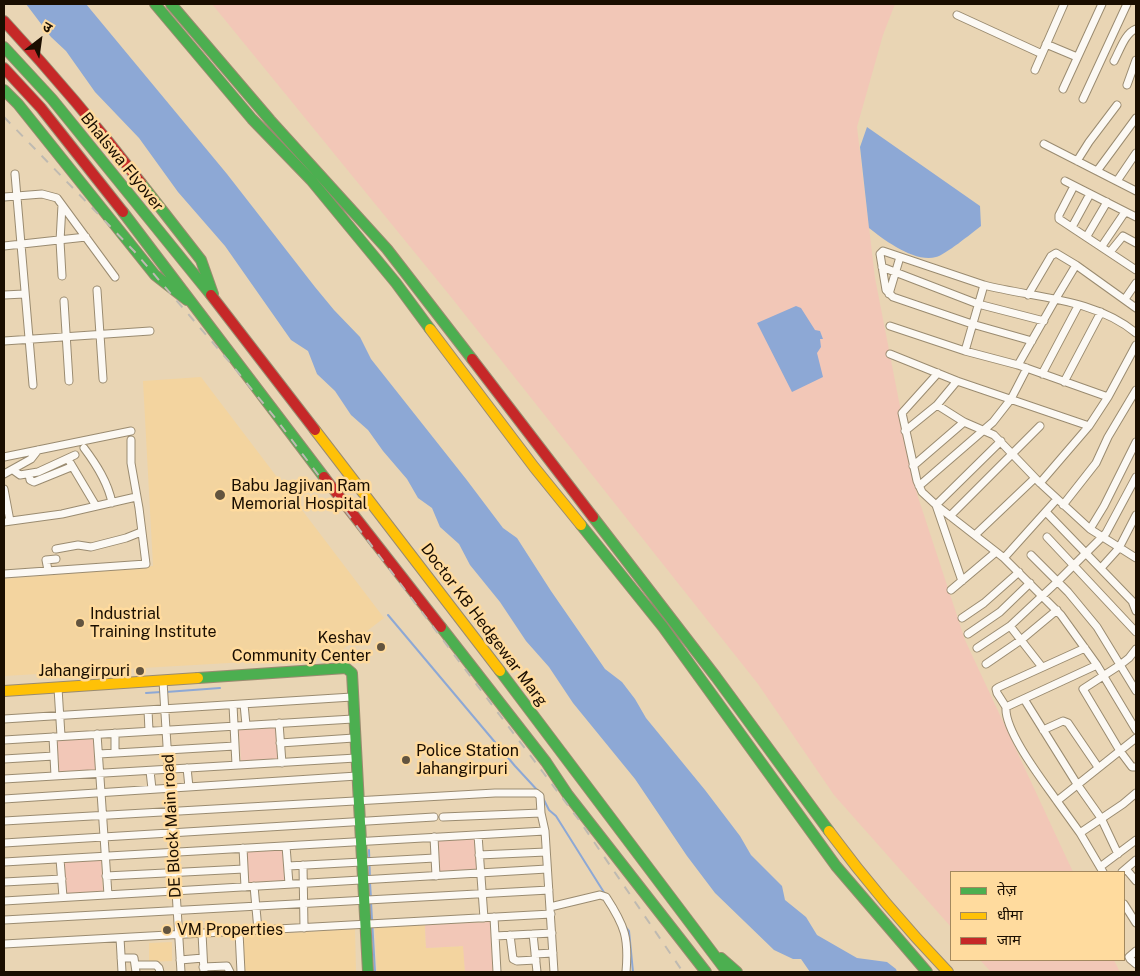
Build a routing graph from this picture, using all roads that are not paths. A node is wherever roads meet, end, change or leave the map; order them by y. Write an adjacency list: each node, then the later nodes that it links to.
1 (155, 4): 23 (main road)
2 (171, 4): 21 (main road)
3 (1064, 4): 9 (street)
4 (1102, 4): 12 (street)
5 (1127, 4): 20 (street)
6 (957, 16): 11 (street)
7 (4, 21): 64 (main road)
8 (1136, 29): 14 (street)
9 (1046, 44): 11 (street); 12 (street)
10 (4, 47): 64 (main road, Bhalswa Flyover)
11 (1042, 54): 16 (street)
12 (1077, 57): 18 (street)
13 (1136, 60): 17 (street)
14 (1114, 61)
15 (4, 68): 71 (main road, Bhalswa Flyover)
16 (1035, 70)
17 (1127, 85)
18 (1063, 89)
19 (4, 90): 71 (main road)
20 (1083, 99)
21 (252, 100): 23 (main road); 328 (main road)
22 (1117, 105): 27 (street)
23 (243, 109): 327 (main road)
24 (1136, 118): 28 (street)
25 (1044, 144): 27 (street)
26 (1136, 153): 31 (street)
27 (1077, 161): 28 (street)
28 (1097, 171): 31 (street)
29 (15, 174): 36 (street)
30 (1065, 181): 32 (street)
31 (1116, 181): 33 (street)
32 (1074, 186): 34 (street); 41 (street)
33 (1136, 190)
34 (1090, 194): 37 (street); 41 (street)
35 (4, 197): 36 (street)
36 (16, 197): 38 (street); 46 (street)
37 (1107, 202): 39 (street); 42 (street)
38 (62, 205): 43 (street); 44 (street)
39 (1125, 212): 40 (street); 48 (street)
40 (1136, 217)
41 (1072, 227): 42 (street)
42 (1087, 236): 48 (street)
43 (86, 237): 44 (street); 56 (street)
44 (60, 241): 46 (street); 55 (street)
45 (1136, 243): 49 (street)
46 (20, 245): 47 (street); 60 (street)
47 (4, 246)
48 (1102, 246): 49 (street)
49 (1110, 252): 53 (street)
50 (900, 257): 52 (street); 54 (street); 58 (street)
51 (1076, 265): 63 (street); 65 (street); 66 (street)
52 (882, 267): 54 (street); 61 (street)
53 (1136, 270)
54 (895, 272): 61 (street); 68 (street)
55 (62, 276)
56 (115, 277)
57 (1136, 284): 65 (street)
58 (984, 285): 63 (street); 68 (street)
59 (97, 290): 78 (street)
60 (24, 294): 62 (street); 80 (street)
61 (889, 294): 74 (street)
62 (4, 295)
63 (1028, 295): 66 (street)
64 (214, 298): 301 (main road, Doctor KB Hedgewar Marg)
65 (1125, 299): 70 (street)
66 (1054, 300): 69 (street); 73 (street)
67 (64, 301): 79 (street)
68 (978, 304): 73 (street); 74 (street)
69 (1078, 306): 72 (street); 89 (street)
70 (1136, 308)
71 (199, 310): 305 (main road)
72 (1101, 312): 77 (street); 93 (street)
73 (1044, 321): 82 (street)
74 (972, 324): 82 (street); 84 (street)
75 (890, 326): 84 (street)
76 (150, 331): 78 (street)
77 (1136, 332)
78 (100, 335): 79 (street); 90 (street)
79 (66, 337): 80 (street); 92 (street)
80 (29, 339): 81 (street); 94 (street)
81 (4, 341)
82 (1032, 341): 86 (street)
83 (1136, 345): 96 (street)
84 (965, 350): 86 (street)
85 (890, 354): 88 (street)
86 (1018, 365): 87 (street)
87 (1027, 368): 89 (street); 97 (street)
88 (938, 373): 91 (street); 104 (street)
89 (1042, 374): 93 (street)
90 (103, 379)
91 (957, 380): 97 (street); 98 (street)
92 (69, 381)
93 (1064, 382): 96 (street)
94 (33, 385)
95 (1136, 390): 126 (street)
96 (1108, 397): 101 (street)
97 (1011, 399): 101 (street); 102 (street)
98 (937, 405): 99 (street); 104 (street)
99 (964, 422): 102 (street); 114 (street)
100 (1040, 426): 110 (street)
101 (1089, 426): 120 (street)
102 (985, 430): 106 (street); 121 (street)
103 (132, 431): 109 (street)
104 (906, 431): 114 (street)
105 (131, 440): 123 (street)
106 (1001, 441): 110 (street); 128 (street)
107 (1136, 442): 133 (street)
108 (84, 448): 125 (street)
109 (38, 450): 112 (street); 116 (street)
110 (1013, 454): 120 (street); 131 (street)
111 (75, 455): 113 (street)
112 (4, 457)
113 (68, 459): 115 (street); 118 (street)
114 (913, 466): 121 (street)
115 (72, 467): 118 (street); 127 (street)
116 (13, 470): 117 (street); 118 (street)
117 (4, 474)
118 (29, 474)
119 (1136, 477): 136 (street)
120 (1038, 480): 124 (street); 135 (street)
121 (919, 486): 128 (street)
122 (4, 489): 132 (street)
123 (136, 498): 125 (street); 134 (street)
124 (1057, 499): 126 (street); 129 (street)
125 (112, 503): 127 (street)
126 (1063, 505): 133 (street)
127 (96, 506): 132 (street)
128 (936, 506): 131 (street); 151 (street)
129 (1046, 512): 141 (street); 144 (street)
130 (1136, 515): 138 (street)
131 (950, 516): 135 (street)
132 (7, 522)
133 (1090, 529): 136 (street)
134 (141, 532): 139 (street); 148 (street)
135 (975, 535): 140 (street)
136 (1102, 536): 138 (street); 141 (street)
137 (1047, 538): 146 (street)
138 (1119, 548): 143 (street); 147 (street)
139 (56, 549)
140 (996, 552): 144 (street); 151 (street)
141 (1086, 553): 146 (street); 147 (street)
142 (1031, 555): 152 (street)
143 (1135, 556)
144 (1004, 558): 149 (street)
145 (56, 559): 148 (street)
146 (1073, 566): 152 (street); 160 (street)
147 (1101, 568): 157 (street)
148 (48, 570): 150 (street)
149 (1019, 572): 153 (street); 158 (street)
150 (4, 574)
151 (962, 581): 154 (street)
152 (1057, 582): 155 (street); 168 (street)
153 (1030, 583): 155 (street); 161 (street)
154 (950, 590)
155 (1042, 595): 156 (street); 159 (street)
156 (1057, 610): 162 (street); 164 (street)
157 (1136, 611)
158 (962, 618)
159 (1010, 626): 162 (street); 163 (street)
160 (1135, 627)
161 (968, 634)
162 (1021, 640): 166 (street); 169 (street)
163 (977, 648)
164 (1085, 648): 167 (street); 169 (street)
165 (1136, 648): 168 (street)
166 (986, 664)
167 (1097, 665): 170 (street); 176 (street)
168 (1120, 665): 170 (street); 174 (street)
169 (1042, 667): 179 (street)
170 (1104, 676): 190 (street); 201 (street)
171 (163, 681): 172 (main road); 175 (main road); 180 (street, DE Block Main road)
172 (58, 688): 173 (main road); 182 (street)
173 (4, 691)
174 (1136, 691)
175 (352, 697): 177 (street); 183 (main road)
176 (1024, 699): 179 (street); 189 (street)
177 (244, 704): 178 (street); 186 (street)
178 (234, 705): 180 (street); 187 (street)
179 (1006, 707): 226 (street)
180 (165, 709): 181 (street); 188 (street, DE Block Main road)
181 (148, 710): 182 (street); 191 (street)
182 (60, 717): 184 (street); 194 (street)
183 (353, 719): 185 (street); 195 (main road)
184 (4, 720)
185 (279, 723): 186 (street); 198 (street)
186 (246, 725): 187 (street)
187 (234, 726): 188 (street); 199 (street)
188 (166, 730): 191 (street); 200 (street, DE Block Main road)
189 (1043, 730): 209 (street); 218 (street)
190 (1136, 730)
191 (148, 731): 192 (street)
192 (115, 733): 193 (street); 202 (street)
193 (97, 734): 194 (street); 203 (street)
194 (57, 737): 197 (street); 204 (street)
195 (354, 738): 198 (street); 205 (main road)
196 (1136, 738): 201 (street)
197 (4, 740)
198 (280, 743): 207 (street)
199 (235, 746): 200 (street); 208 (street)
200 (167, 750): 202 (street); 212 (street, DE Block Main road)
201 (1120, 751): 209 (street); 210 (street)
202 (115, 753): 203 (street)
203 (99, 754): 214 (street)
204 (54, 756): 206 (street); 215 (street)
205 (356, 758): 207 (street); 216 (main road)
206 (4, 759)
207 (282, 762): 208 (street)
208 (236, 765): 211 (street)
209 (1098, 767): 218 (street)
210 (1136, 767)
211 (187, 768): 212 (street); 219 (street)
212 (168, 769): 213 (street); 220 (street, DE Block Main road)
213 (150, 770): 214 (street); 221 (street)
214 (100, 774): 215 (street); 222 (street)
215 (55, 776): 217 (street)
216 (357, 776): 219 (street); 225 (main road)
217 (4, 779)
218 (1077, 784): 226 (street); 232 (street)
219 (189, 787): 220 (street)
220 (170, 788): 221 (street); 227 (street, DE Block Main road)
221 (152, 789): 222 (street)
222 (101, 793): 224 (street); 229 (street)
223 (1136, 793): 232 (street)
224 (4, 799)
225 (358, 801): 227 (street); 228 (street); 234 (main road)
226 (1057, 801): 237 (street)
227 (171, 811): 229 (street); 236 (street, DE Block Main road)
228 (541, 813): 231 (street); 235 (street)
229 (103, 815): 233 (street); 239 (street)
230 (434, 817): 234 (street)
231 (443, 817)
232 (1101, 818): 237 (street); 248 (street)
233 (4, 821)
234 (359, 822): 236 (street); 242 (main road)
235 (545, 831): 238 (street); 247 (street)
236 (172, 833): 239 (street); 246 (street, DE Block Main road)
237 (1080, 833): 260 (street)
238 (478, 835): 240 (street); 250 (street)
239 (104, 837): 243 (street); 249 (street)
240 (434, 838): 242 (street); 252 (street)
241 (1136, 840): 248 (street)
242 (360, 842): 244 (street); 255 (main road)
243 (4, 843)
244 (286, 846): 245 (street); 257 (street)
245 (242, 848): 246 (street); 258 (street)
246 (174, 852): 249 (street); 262 (street, DE Block Main road)
247 (546, 852): 250 (street); 259 (street)
248 (1118, 854): 260 (street)
249 (105, 856): 251 (street); 264 (street)
250 (479, 856): 263 (street)
251 (60, 858): 254 (street); 266 (street)
252 (435, 858): 255 (street); 265 (street)
253 (1136, 860): 261 (street)
254 (4, 862)
255 (361, 862): 256 (street); 267 (main road)
256 (303, 865): 257 (street); 270 (street)
257 (288, 866): 271 (street)
258 (244, 868): 262 (street); 273 (street)
259 (548, 869): 263 (street); 274 (street)
260 (1101, 870)
261 (1124, 870): 268 (street)
262 (175, 872): 264 (street); 275 (street, DE Block Main road)
263 (480, 873): 265 (street); 276 (street)
264 (106, 876): 277 (street)
265 (436, 876): 267 (street)
266 (62, 879): 269 (street); 278 (street)
267 (362, 880): 270 (street); 280 (main road)
268 (1136, 880)
269 (4, 882)
270 (304, 883): 271 (street); 281 (street)
271 (289, 884): 272 (street)
272 (254, 886): 273 (street); 283 (street)
273 (245, 887): 275 (street)
274 (549, 890): 276 (street); 285 (street)
275 (176, 891): 277 (street); 284 (street, DE Block Main road)
276 (482, 894): 280 (street); 287 (street)
277 (108, 895): 278 (street)
278 (63, 897): 279 (street)
279 (4, 901)
280 (364, 901): 281 (street); 290 (main road)
281 (304, 904): 283 (street); 291 (street)
282 (1125, 906): 289 (street)
283 (256, 907): 284 (street); 292 (street)
284 (177, 911): 288 (street); 297 (street, DE Block Main road)
285 (550, 911): 286 (street); 294 (street); 322 (street)
286 (494, 917): 287 (street); 299 (street)
287 (484, 918): 290 (street)
288 (4, 920)
289 (1136, 923)
290 (365, 925): 291 (street); 318 (main road)
291 (304, 928): 292 (street)
292 (258, 930): 293 (street)
293 (238, 932): 295 (street); 317 (street)
294 (552, 933): 296 (street); 304 (street)
295 (202, 934): 297 (street); 308 (street)
296 (533, 934): 298 (street); 306 (street)
297 (179, 935): 300 (street); 309 (street, DE Block Main road)
298 (510, 935): 299 (street); 306 (street)
299 (495, 936): 319 (street)
300 (120, 938): 302 (street); 307 (street)
301 (704, 943): 325 (main road, Doctor KB Hedgewar Marg); 326 (main road)
302 (4, 944)
303 (1136, 951): 310 (street)
304 (553, 953): 306 (street); 321 (street)
305 (692, 956): 323 (main road); 324 (main road)
306 (535, 957): 320 (street)
307 (121, 958): 311 (street); 313 (street)
308 (203, 958): 309 (street); 312 (street)
309 (180, 960): 315 (street, DE Block Main road)
310 (1136, 964)
311 (135, 969): 314 (street)
312 (204, 970): 316 (street)
313 (122, 972)
314 (160, 972)
315 (181, 972)
316 (230, 972)
317 (241, 972)
318 (368, 972)
319 (497, 972)
320 (537, 972)
321 (554, 972)
322 (626, 972)
323 (700, 972)
324 (706, 972)
325 (726, 972)
326 (737, 972)
327 (928, 972)
328 (948, 972)

